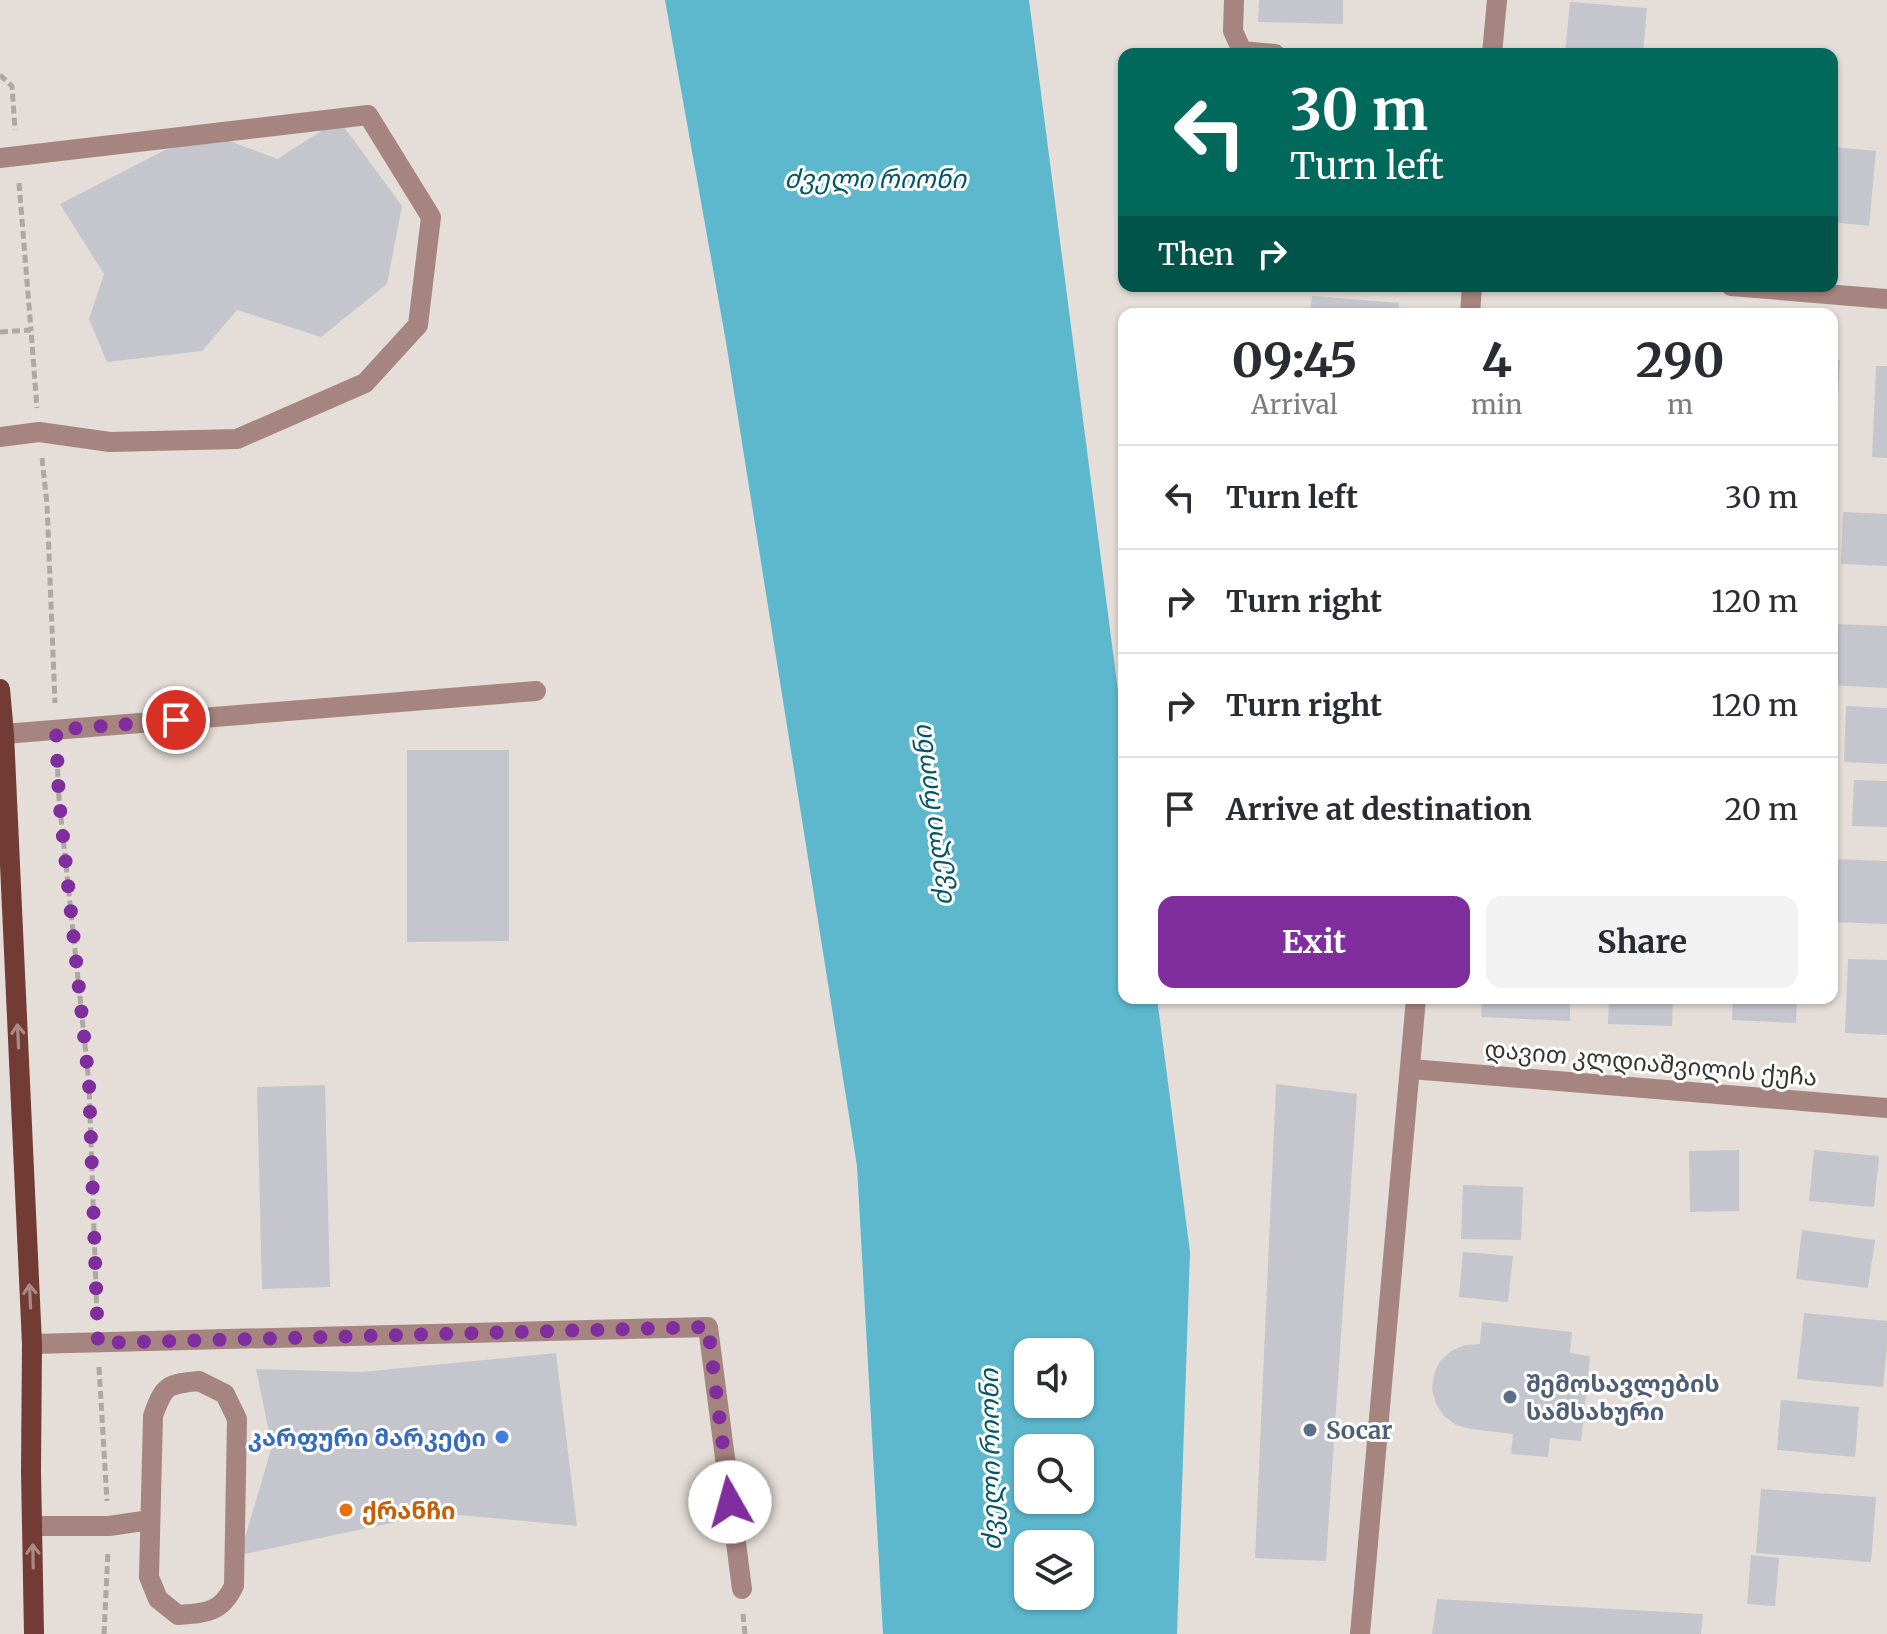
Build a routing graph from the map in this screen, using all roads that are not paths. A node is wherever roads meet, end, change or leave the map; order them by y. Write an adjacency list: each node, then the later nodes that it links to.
1 (1234, 0): 3 (street)
2 (1497, 0): 4 (street)
3 (1241, 48)
4 (1493, 48)
5 (8, 156): 8 (street)
6 (1803, 292): 7 (street)
7 (1887, 299)
8 (0, 437)
9 (0, 689): 11 (main road)
10 (536, 691): 11 (street)
11 (4, 734): 15 (main road, one-way to 11)
12 (1416, 1004): 13 (street)
13 (1411, 1069): 14 (street, დავით კლდიაშვილის ქუჩა); 20 (street)
14 (1887, 1108)
15 (32, 1344): 17 (main road); 18 (street)
16 (150, 1520): 16 (street); 17 (street)
17 (32, 1526): 19 (main road, one-way to 17)
18 (742, 1589)
19 (34, 1634)
20 (1360, 1634)

